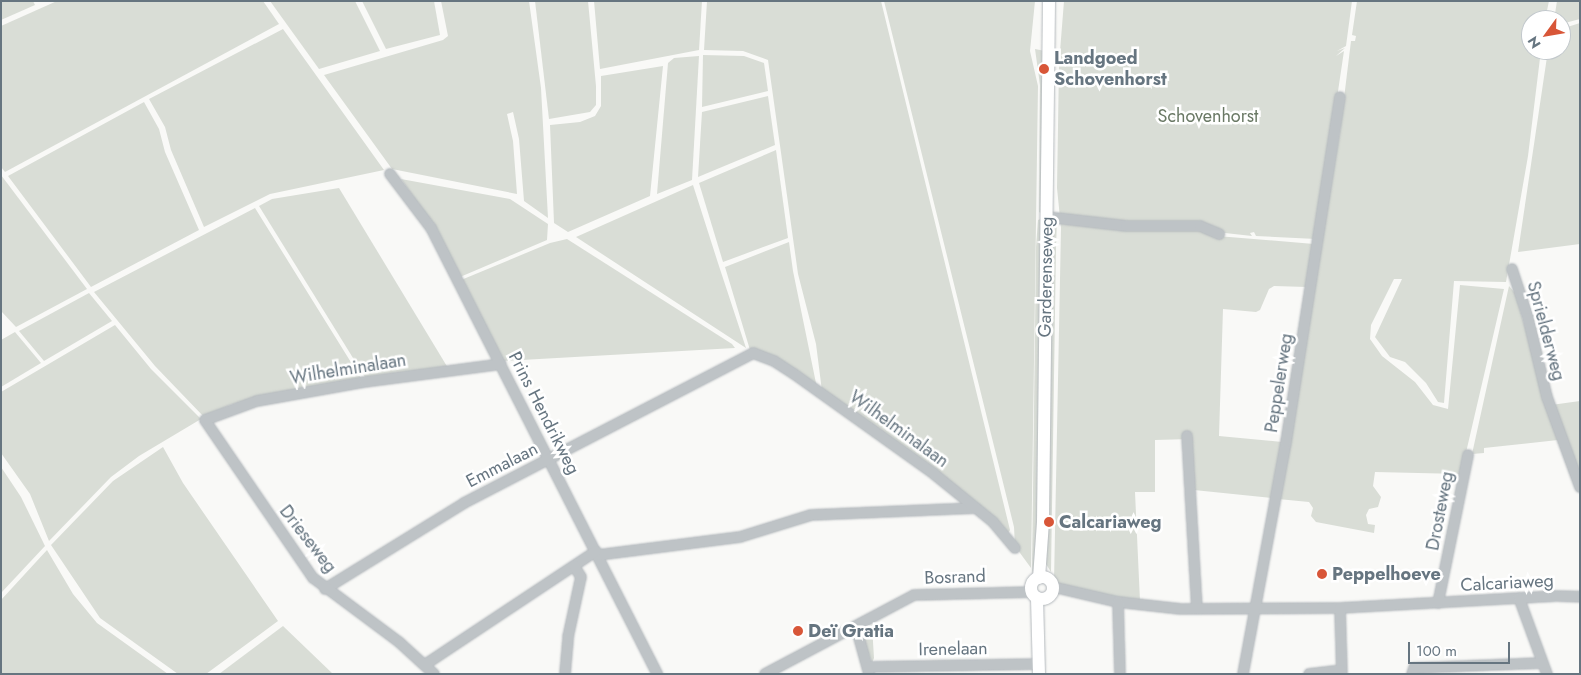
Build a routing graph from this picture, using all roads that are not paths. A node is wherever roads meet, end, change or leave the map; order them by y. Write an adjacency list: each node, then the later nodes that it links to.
1 (1049, 1): 4 (main road, Garderenseweg)
2 (1340, 98): 24 (street, Peppelerweg)
3 (390, 174): 8 (street, Prins Hendrikweg)
4 (1047, 217): 5 (street); 19 (main road, Garderenseweg)
5 (1219, 234)
6 (1512, 269): 13 (street, Sprielderweg)
7 (752, 353): 12 (street, Emmalaan); 14 (street, Wilhelminalaan)
8 (501, 364): 9 (street, Wilhelminalaan); 12 (street, Prins Hendrikweg)
9 (204, 420): 18 (street, Drieseweg)
10 (1187, 436): 26 (street)
11 (1468, 455): 23 (street, Drosteweg)
12 (550, 459): 16 (street, Prins Hendrikweg); 18 (street, Emmalaan)
13 (1580, 487)
14 (976, 508): 15 (street, Wilhelminalaan); 16 (street)
15 (1015, 548)
16 (597, 553): 17 (street); 37 (street, Prins Hendrikweg)
17 (574, 566): 29 (street); 36 (street)
18 (325, 589): 29 (street, Drieseweg)
19 (1041, 591): 22 (street, Calcariaweg); 27 (street, Bosrand); 30 (main road, Garderenseweg)
20 (1580, 597): 21 (street, Calcariaweg)
21 (1520, 598): 23 (street, Calcariaweg); 28 (street)
22 (1118, 602): 26 (street, Calcariaweg); 39 (street)
23 (1438, 603): 25 (street, Calcariaweg)
24 (1255, 608): 25 (street, Calcariaweg); 26 (street, Calcariaweg); 40 (street, Peppelerweg)
25 (1340, 608): 34 (street)
26 (1197, 609)
27 (856, 627): 32 (street, Bosrand); 33 (street)
28 (1542, 663): 31 (street); 43 (street)
29 (426, 664): 35 (street, Drieseweg)
30 (1039, 669): 33 (street, Irenelaan)
31 (1480, 670): 42 (street)
32 (777, 671): 38 (street, Bosrand)
33 (868, 671)
34 (1342, 672): 41 (street)
35 (434, 674)
36 (565, 674)
37 (657, 674)
38 (764, 674)
39 (1120, 674)
40 (1243, 674)
41 (1309, 674)
42 (1412, 674)
43 (1547, 674)

